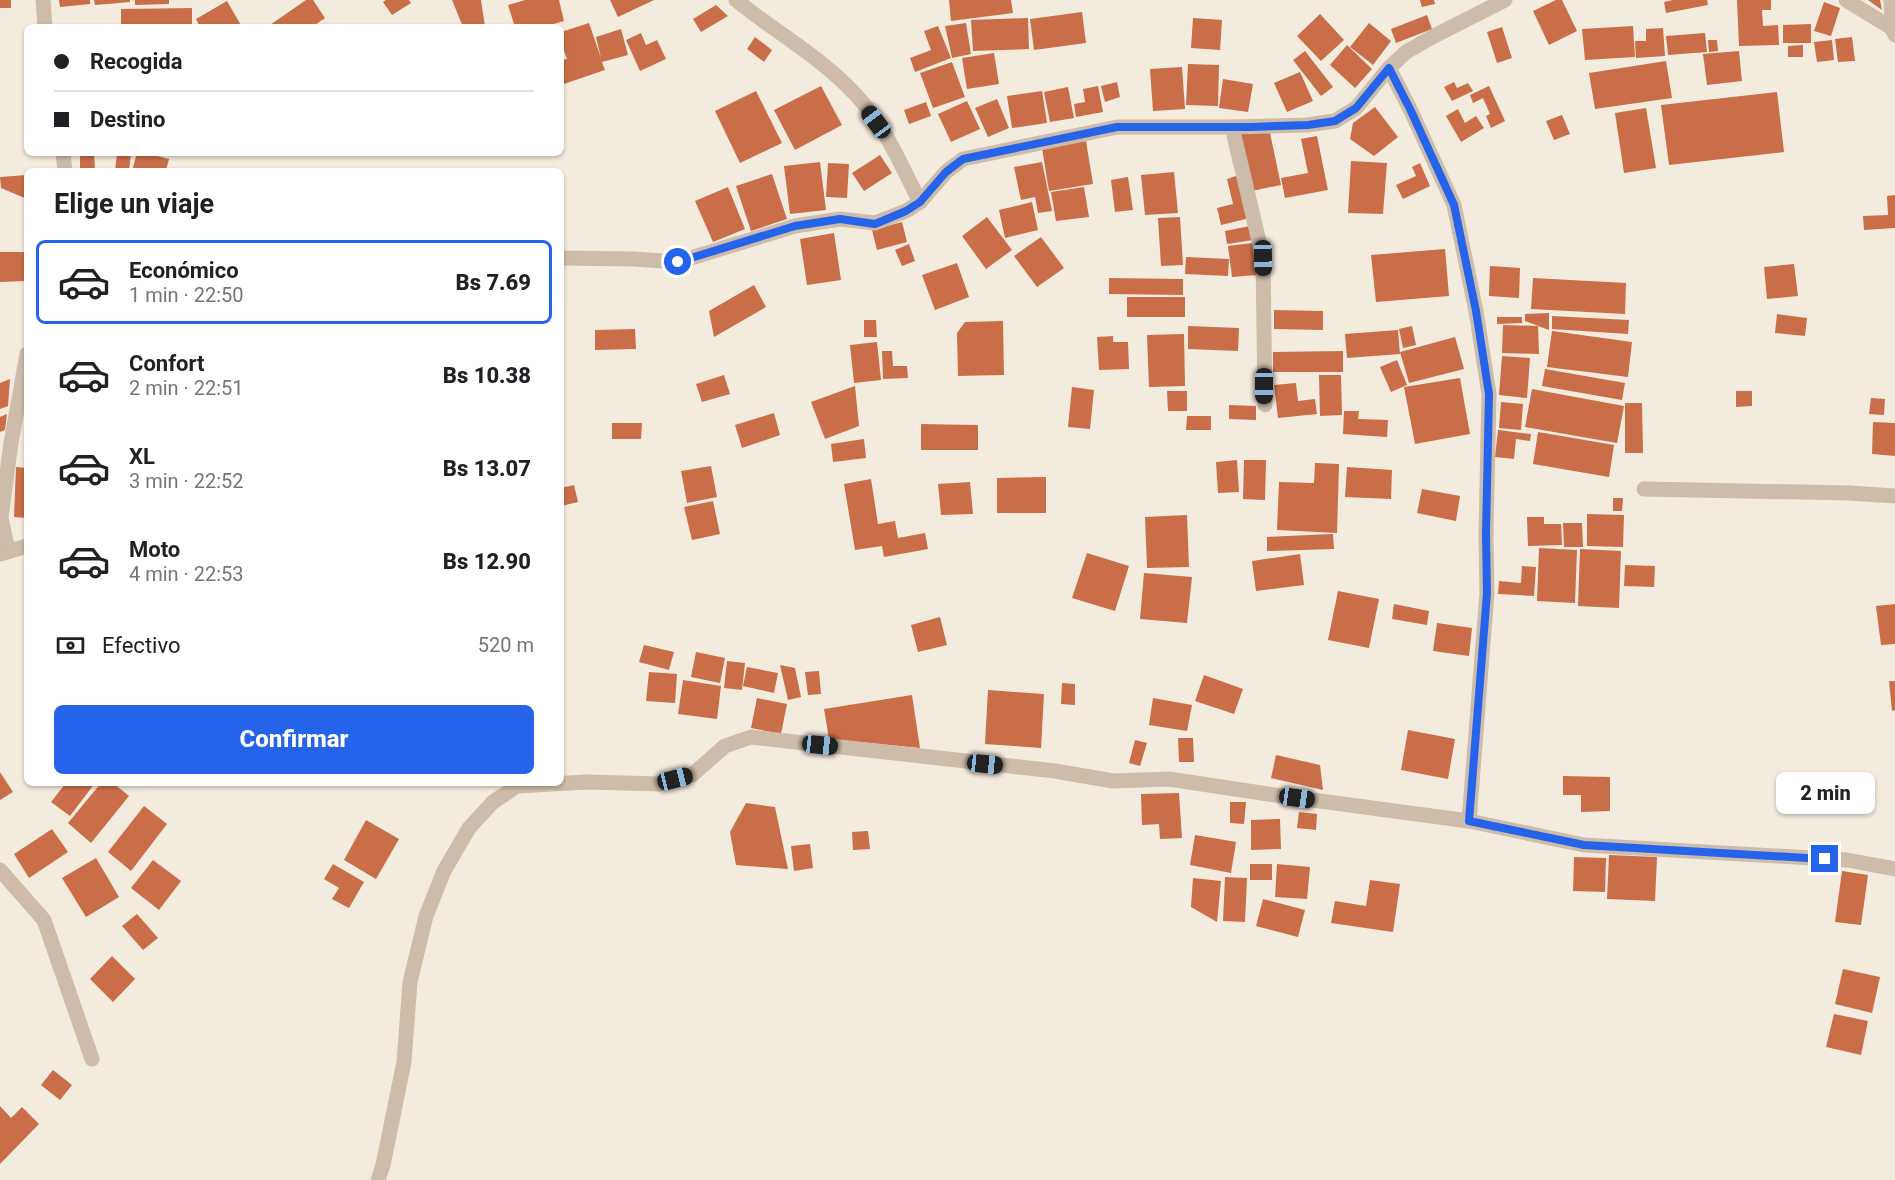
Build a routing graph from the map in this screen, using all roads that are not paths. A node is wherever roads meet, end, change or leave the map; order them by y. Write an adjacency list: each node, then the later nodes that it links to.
1 (43, 0): 6 (street)
2 (736, 0): 10 (street)
3 (1846, 0): 7 (street)
4 (1891, 0): 7 (street)
5 (1495, 2): 8 (street)
6 (45, 24)
7 (1894, 32)
8 (1389, 68): 9 (street); 20 (street)
9 (1232, 127): 10 (street); 13 (street)
10 (920, 202): 11 (street)
11 (564, 258)
12 (24, 370): 17 (street)
13 (1265, 405)
14 (1644, 489): 15 (street)
15 (1895, 496)
16 (24, 547): 17 (street)
17 (4, 552)
18 (564, 783): 20 (street)
19 (517, 786): 24 (street)
20 (1469, 821): 21 (street)
21 (1895, 869)
22 (0, 870): 23 (street)
23 (92, 1059)
24 (378, 1180)

